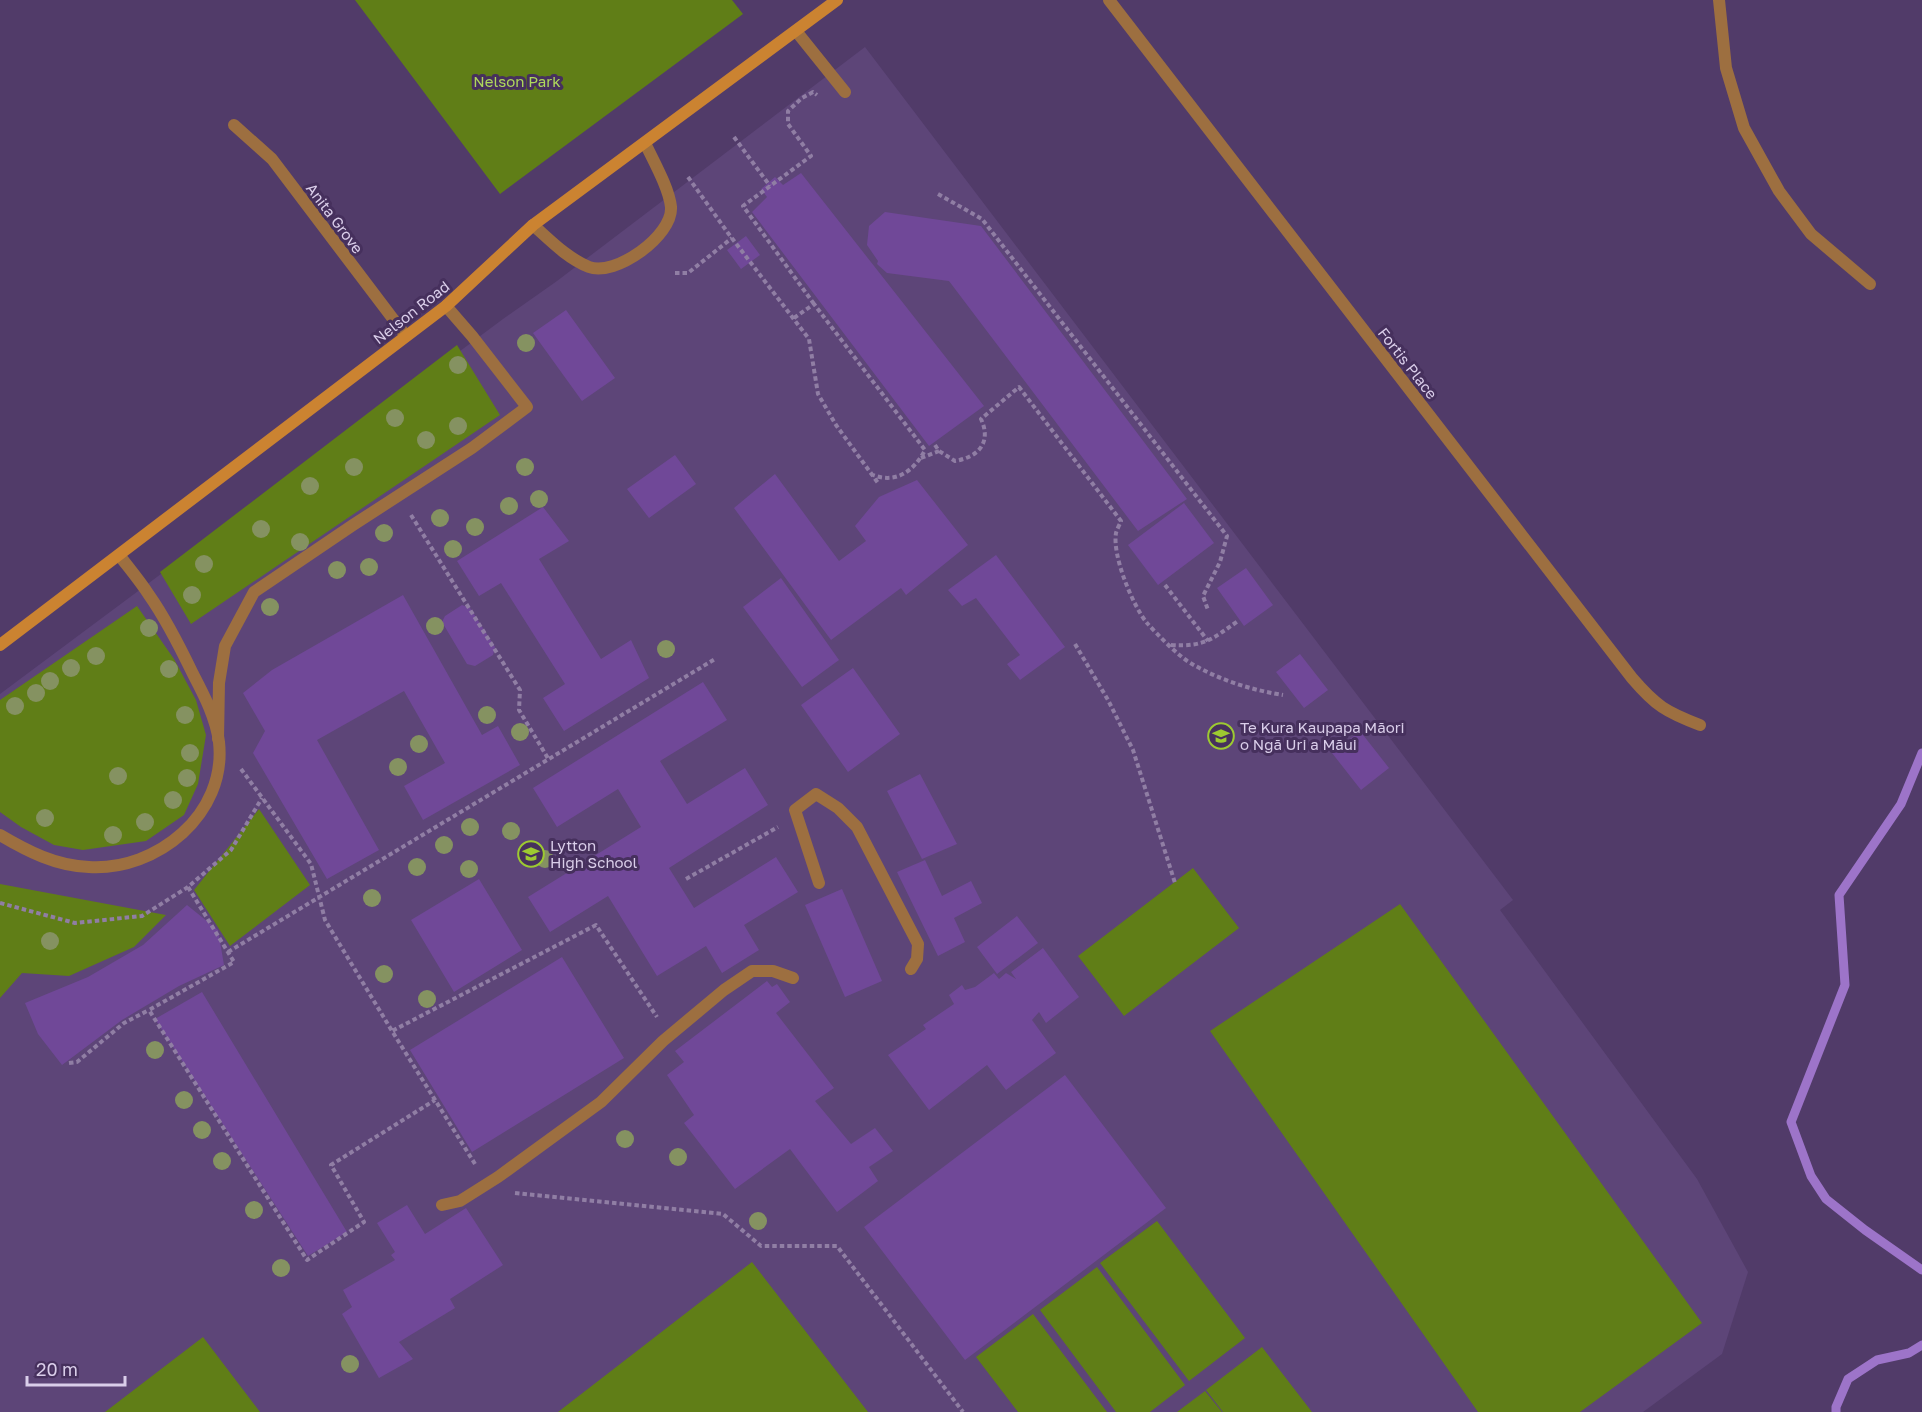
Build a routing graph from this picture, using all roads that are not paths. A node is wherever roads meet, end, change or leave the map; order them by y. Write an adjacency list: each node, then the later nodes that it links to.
1 (837, 0): 4 (street, Nelson Road)
2 (1109, 0): 14 (street, Fortis Place)
3 (1719, 0): 9 (street)
4 (796, 31): 5 (street); 7 (street, Nelson Road)
5 (845, 92)
6 (234, 125): 11 (street, Anita Grove)
7 (645, 143): 8 (street, Nelson Road); 8 (street)
8 (533, 225): 10 (street, Nelson Road)
9 (1870, 284)
10 (446, 306): 11 (street, Nelson Road); 15 (street)
11 (406, 336): 12 (street, Nelson Road)
12 (118, 555): 13 (street, Nelson Road); 15 (street)
13 (0, 645)
14 (1700, 725)
15 (218, 739): 16 (street)
16 (0, 835)
17 (819, 883): 18 (street)
18 (911, 969)
19 (793, 978): 20 (street)
20 (442, 1205)

